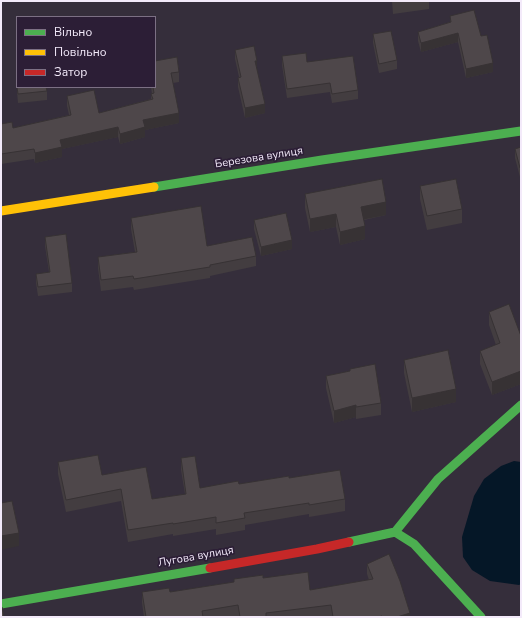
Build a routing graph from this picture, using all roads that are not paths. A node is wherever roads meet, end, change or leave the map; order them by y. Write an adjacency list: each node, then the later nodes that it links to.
1 (521, 131): 2 (street, Березова вулиця)
2 (1, 211)
3 (521, 404): 4 (street)
4 (395, 532): 5 (street, Лугова вулиця); 6 (street)
5 (1, 604)
6 (481, 617)

